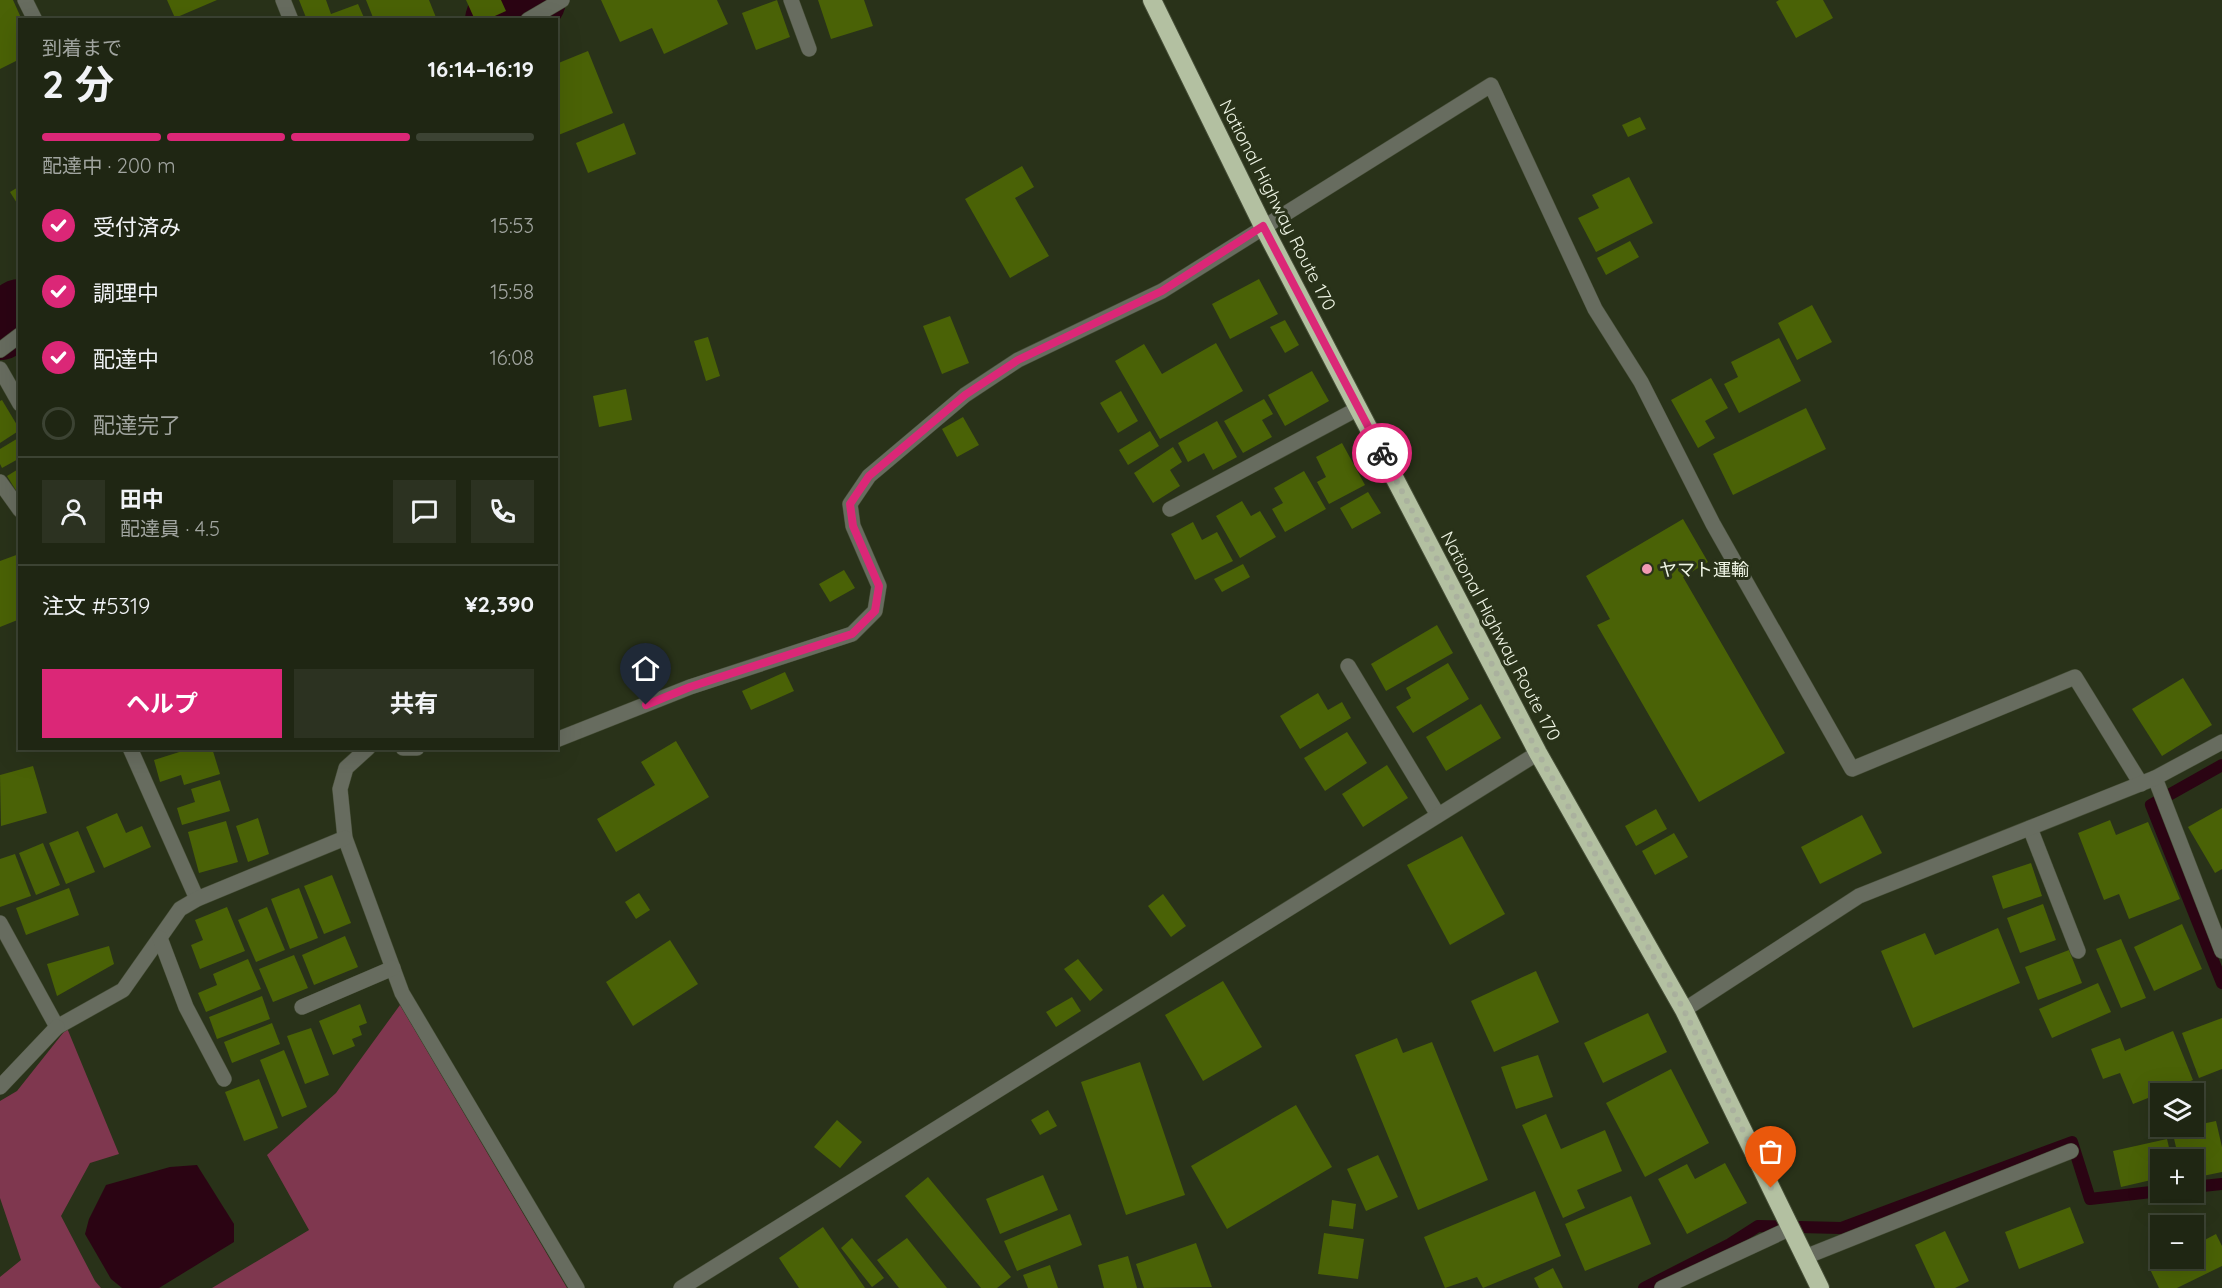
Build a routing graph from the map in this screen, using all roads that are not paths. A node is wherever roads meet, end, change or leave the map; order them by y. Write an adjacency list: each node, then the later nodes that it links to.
1 (25, 0): 6 (street)
2 (283, 0): 7 (street)
3 (562, 0): 8 (street)
4 (791, 0): 9 (street)
5 (1152, 0): 10 (highway, National Highway Route 170)
6 (34, 18)
7 (290, 18)
8 (531, 18)
9 (809, 49)
10 (1263, 226): 15 (highway, National Highway Route 170); 20 (street); 25 (street)
11 (18, 336): 12 (street)
12 (0, 350)
13 (0, 369): 14 (street)
14 (18, 400)
15 (1359, 408): 18 (street); 24 (highway, National Highway Route 170)
16 (0, 482): 17 (street)
17 (18, 507)
18 (1170, 509)
19 (1348, 666): 26 (street)
20 (558, 739)
21 (2222, 741): 25 (street)
22 (131, 750): 29 (street)
23 (366, 750): 28 (street)
24 (1538, 753): 26 (street); 36 (highway, National Highway Route 170)
25 (2148, 781): 27 (street); 33 (street)
26 (1438, 815): 44 (street)
27 (2030, 828): 32 (street); 36 (street)
28 (345, 838): 29 (street); 34 (street)
29 (197, 899): 31 (street)
30 (0, 923): 37 (street)
31 (160, 938): 37 (street); 38 (street)
32 (2078, 951)
33 (2222, 951)
34 (393, 968): 35 (street); 43 (street)
35 (302, 1007)
36 (1684, 1010): 41 (highway, National Highway Route 170)
37 (57, 1027): 39 (street)
38 (224, 1079)
39 (0, 1087)
40 (2071, 1151): 42 (street)
41 (1791, 1228): 42 (highway, National Highway Route 170); 45 (street)
42 (1805, 1257): 46 (highway, National Highway Route 170)
43 (577, 1288)
44 (681, 1288)
45 (1662, 1288)
46 (1820, 1288)

